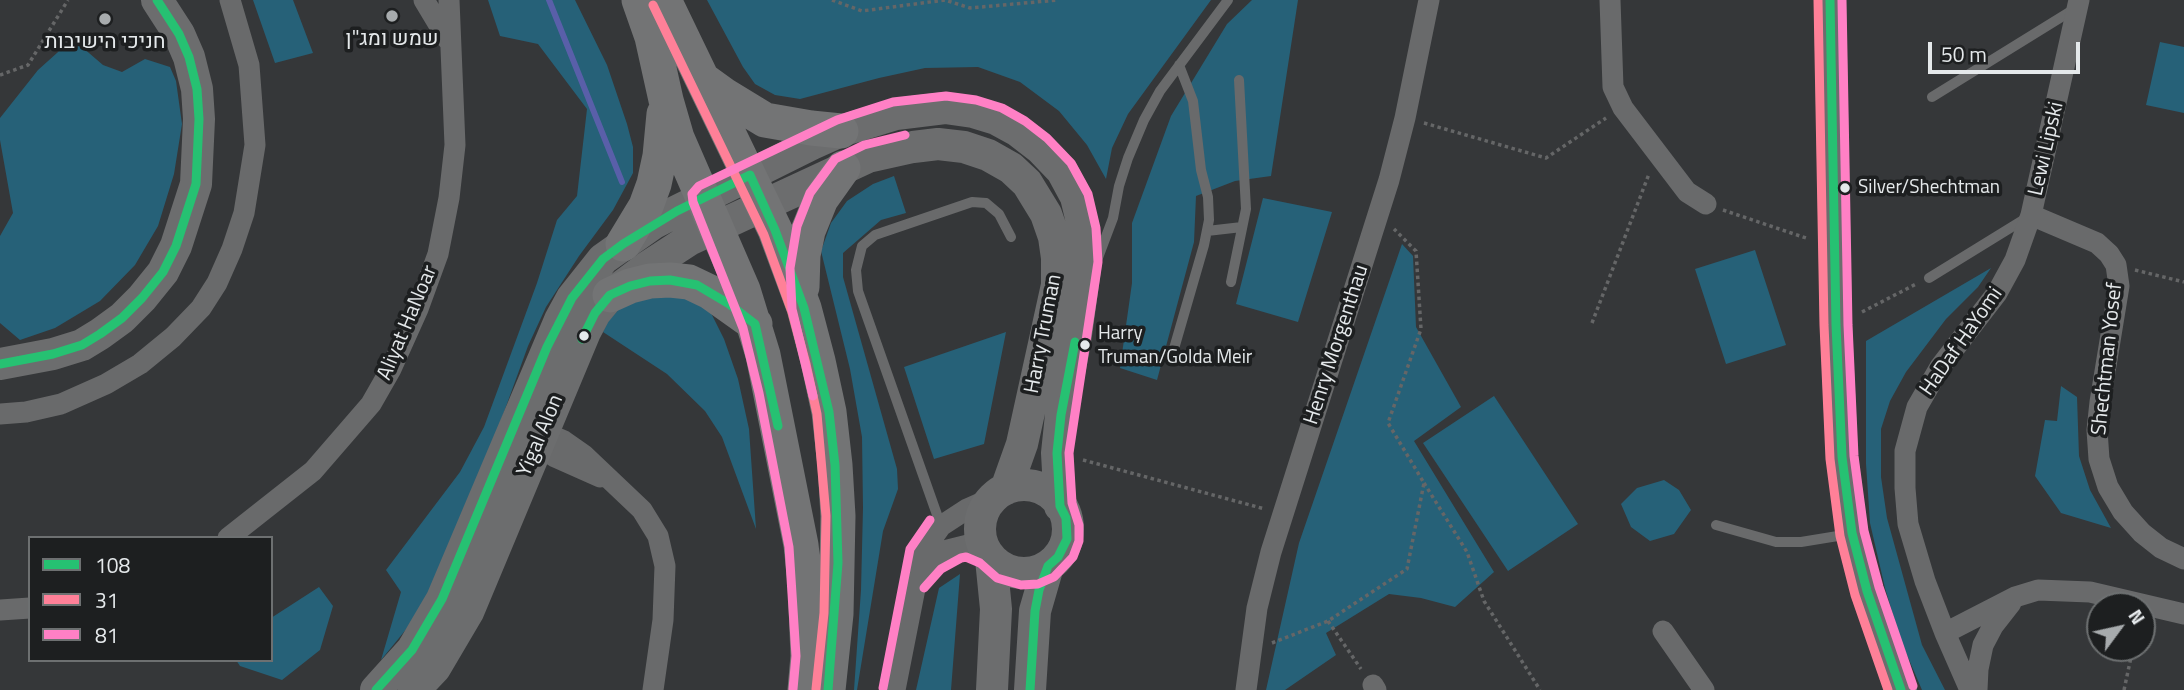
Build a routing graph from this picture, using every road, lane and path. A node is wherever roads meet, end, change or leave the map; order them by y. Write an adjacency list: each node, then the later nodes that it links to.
1 (68, 0): 17 (path)
2 (157, 0): 48 (street)
3 (230, 0): 49 (street)
4 (424, 0): 15 (street, Aliyat HaNoar)
5 (449, 0): 15 (street, Aliyat HaNoar)
6 (639, 0): 21 (main road)
7 (664, 0): 18 (main road)
8 (832, 0): 9 (path)
9 (1058, 0)
10 (1227, 0): 16 (lane)
11 (1429, 0): 23 (street, Henry Morgenthau)
12 (1610, 0): 22 (street)
13 (1830, 0): 36 (street)
14 (2079, 3): 20 (lane); 31 (street, Lewi Lipski)
15 (450, 45): 59 (street, Aliyat HaNoar)
16 (1179, 65): 33 (lane); 41 (lane)
17 (0, 75)
18 (703, 79): 24 (main road); 27 (main road)
19 (1239, 80): 32 (lane)
20 (1932, 97)
21 (666, 100): 29 (main road); 35 (main road)
22 (1623, 108): 23 (path); 25 (street)
23 (1405, 118): 30 (street, Henry Morgenthau)
24 (841, 131): 27 (street, Harry Truman); 41 (street, Harry Truman)
25 (1657, 153): 28 (street); 44 (path)
26 (843, 168): 27 (street, Harry Truman); 43 (main road); 53 (street, Harry Truman)
27 (757, 190): 29 (street, Yigal Alon); 43 (main road)
28 (1706, 204): 36 (path)
29 (710, 212): 35 (street, Yigal Alon); 42 (street, Yigal Alon); 45 (main road)
30 (1379, 213): 52 (path); 55 (street, Henry Morgenthau)
31 (2031, 215): 37 (street, Shechtman Yosef); 38 (lane); 70 (street, HaDaf HaYomi)
32 (1242, 227): 33 (lane); 39 (lane)
33 (1207, 231): 47 (lane)
34 (1011, 237): 56 (lane)
35 (623, 244): 50 (street, Yigal Alon)
36 (1834, 247): 46 (street)
37 (2116, 265): 40 (path); 61 (street, Shechtman Yosef)
38 (1929, 278): 46 (path)
39 (1231, 282)
40 (2184, 282)
41 (1082, 294): 51 (street, Harry Truman)
42 (610, 295): 45 (main road); 50 (street, Yigal Alon)
43 (804, 308): 78 (main road)
44 (1592, 323)
45 (755, 324): 77 (main road)
46 (1836, 325): 58 (street)
47 (1171, 359)
48 (0, 364)
49 (0, 414)
50 (531, 435): 74 (street, Yigal Alon); 75 (street, Yigal Alon); 76 (street)
51 (1057, 453): 54 (street, Harry Truman); 55 (path)
52 (1424, 483): 68 (path); 83 (path)
53 (1000, 493): 54 (street); 56 (street); 60 (street)
54 (1060, 506): 62 (street)
55 (1283, 514): 71 (street, Henry Morgenthau)
56 (941, 526): 63 (street)
57 (1716, 526): 58 (lane)
58 (1852, 533): 85 (street)
59 (231, 536)
60 (989, 556): 62 (street); 63 (street); 80 (street)
61 (2184, 559)
62 (1048, 566): 81 (street)
63 (915, 580): 79 (street)
64 (2015, 597): 67 (street); 70 (street); 87 (street)
65 (28, 608): 66 (street)
66 (0, 610)
67 (2184, 614)
68 (1328, 621): 71 (path); 73 (path)
69 (1663, 631): 84 (street)
70 (1945, 633): 86 (street, HaDaf HaYomi)
71 (1250, 651): 82 (street, Henry Morgenthau)
72 (2130, 662): 88 (path)
73 (1374, 688)
74 (376, 690)
75 (414, 690)
76 (653, 690)
77 (804, 690)
78 (828, 690)
79 (895, 690)
80 (992, 690)
81 (1030, 690)
82 (1246, 690)
83 (1540, 690)
84 (1704, 690)
85 (1901, 690)
86 (1970, 690)
87 (1978, 690)
88 (2124, 690)

